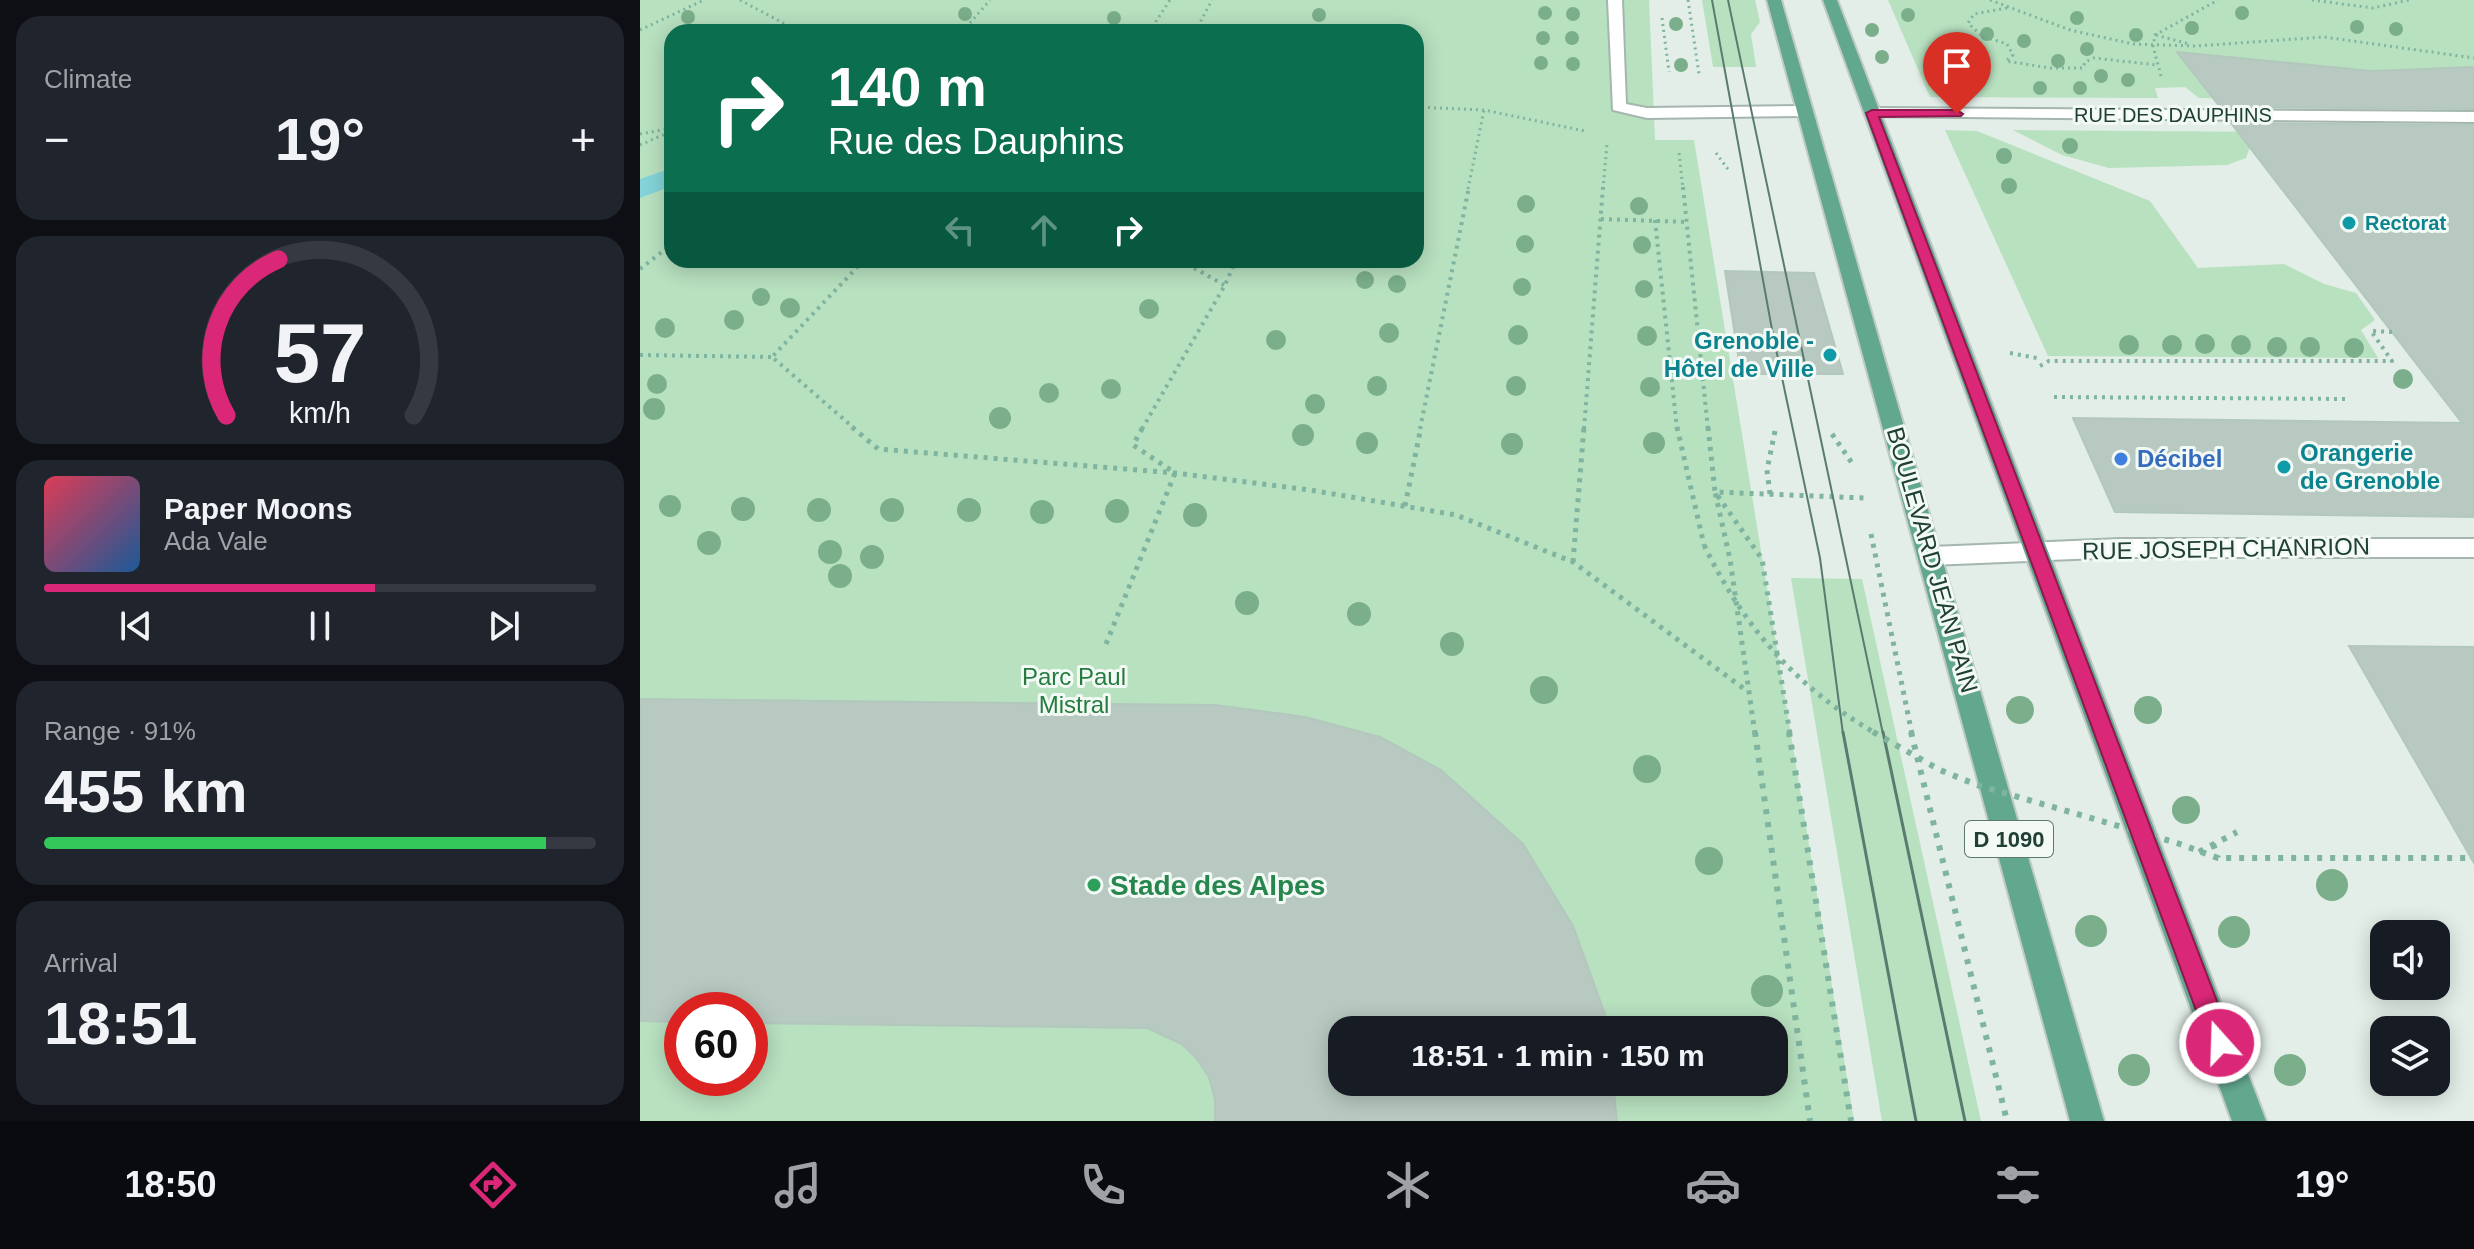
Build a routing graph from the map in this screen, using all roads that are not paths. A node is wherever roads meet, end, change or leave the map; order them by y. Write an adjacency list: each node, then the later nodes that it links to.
1 (1615, 0): 4 (street)
2 (1774, 0): 4 (main road, BOULEVARD JEAN PAIN / D 1090)
3 (1830, 0): 5 (main road)
4 (1805, 111): 9 (main road, BOULEVARD JEAN PAIN / D 1090)
5 (1872, 113): 6 (street, RUE DES DAUPHINS); 8 (main road)
6 (2474, 117)
7 (2474, 548): 8 (street, RUE JOSEPH CHANRION)
8 (2035, 552): 9 (street, RUE JOSEPH CHANRION); 11 (main road)
9 (1931, 556): 10 (main road, BOULEVARD JEAN PAIN / D 1090)
10 (2087, 1121)
11 (2249, 1121)

